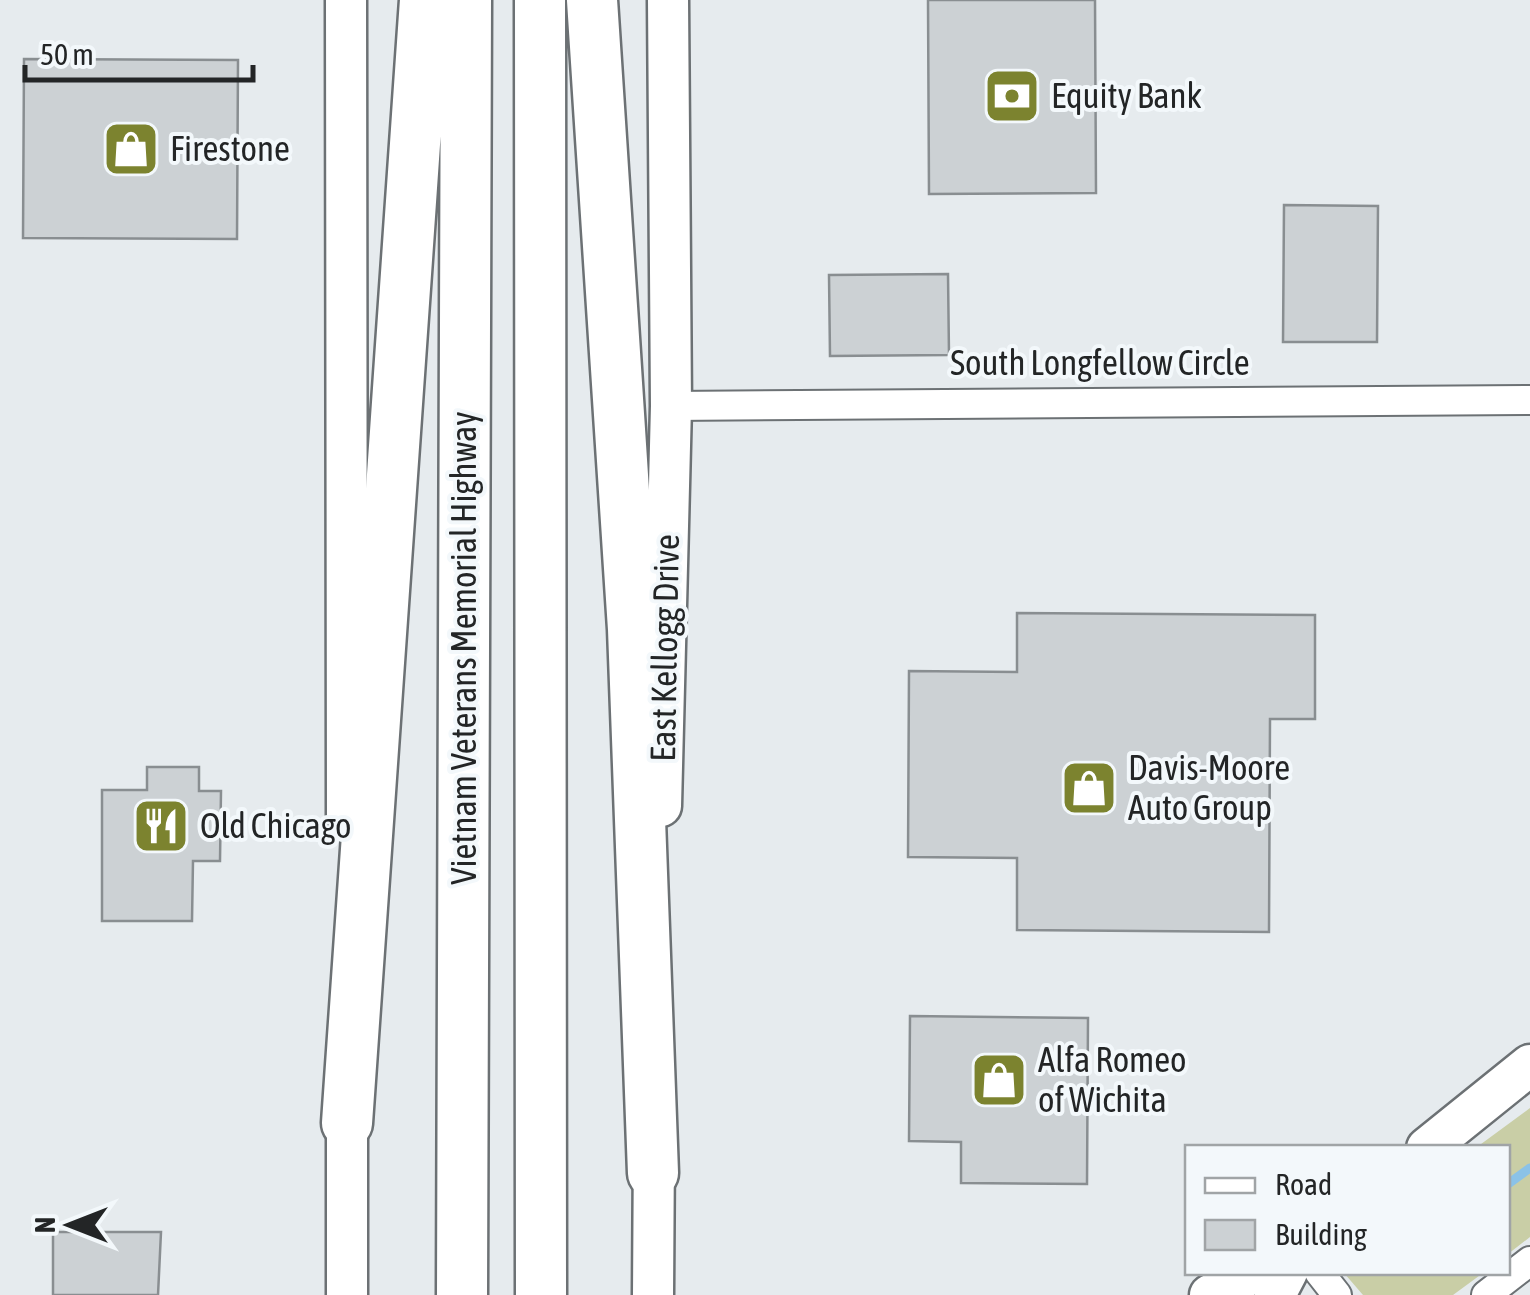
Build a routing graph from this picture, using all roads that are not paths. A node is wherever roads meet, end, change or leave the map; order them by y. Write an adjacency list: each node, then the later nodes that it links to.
1 (346, 0): 10 (main road)
2 (425, 0): 10 (highway)
3 (466, 0): 17 (highway, Vietnam Veterans Memorial Highway)
4 (540, 0): 18 (highway)
5 (592, 0): 12 (highway)
6 (668, 0): 8 (main road, East Kellogg Drive)
7 (1530, 400): 8 (street, South Longfellow Circle)
8 (671, 406): 12 (main road, East Kellogg Drive)
9 (1530, 1065): 11 (main road)
10 (348, 1122): 16 (main road)
11 (1431, 1145)
12 (653, 1173): 19 (main road, East Kellogg Drive)
13 (1530, 1261): 22 (street)
14 (1248, 1275): 20 (main road)
15 (1321, 1275): 21 (street)
16 (347, 1295)
17 (462, 1295)
18 (541, 1295)
19 (653, 1295)
20 (1210, 1295)
21 (1337, 1295)
22 (1486, 1295)

